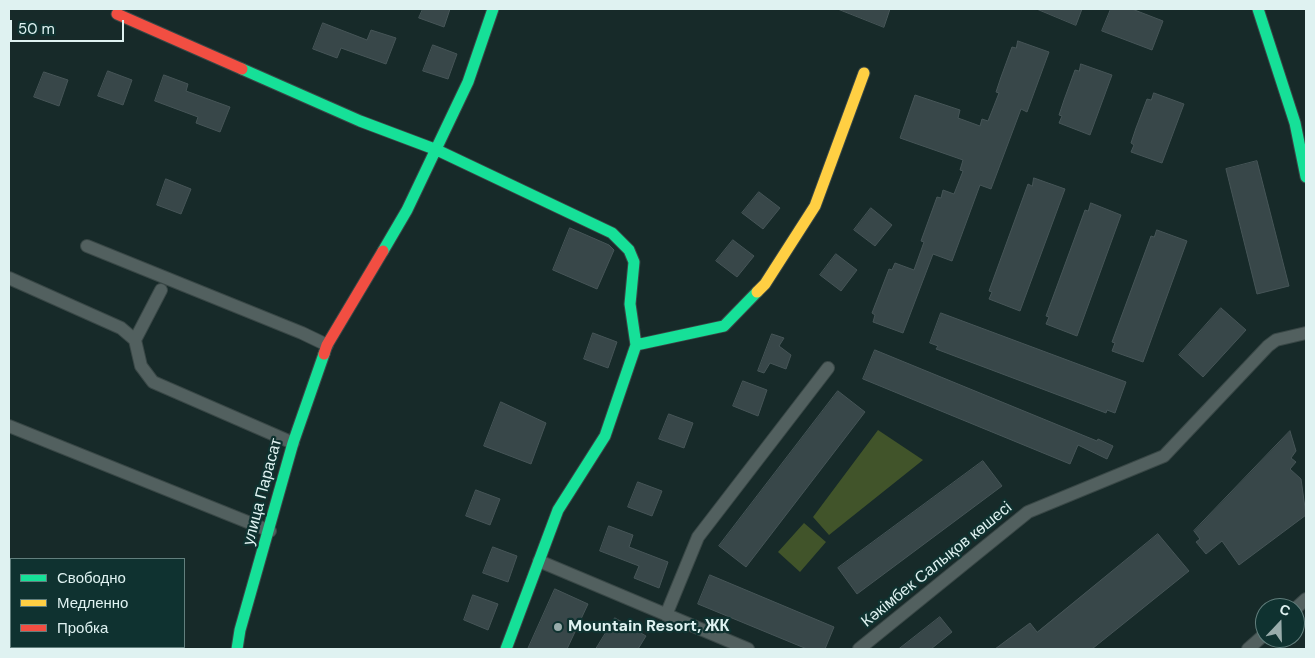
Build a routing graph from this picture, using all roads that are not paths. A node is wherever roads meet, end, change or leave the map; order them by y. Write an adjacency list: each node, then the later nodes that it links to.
1 (493, 9): 5 (street, улица Парасат)
2 (1258, 9): 6 (street)
3 (117, 14): 5 (street)
4 (864, 74): 12 (street)
5 (437, 150): 12 (street); 13 (street, улица Парасат)
6 (1306, 177)
7 (88, 246): 13 (street)
8 (9, 278): 11 (street)
9 (161, 290): 11 (street)
10 (1306, 333): 23 (street, Кәкімбек Салықов көшесі)
11 (135, 340): 16 (street)
12 (636, 344): 18 (street)
13 (327, 345): 16 (street, улица Парасат)
14 (828, 368): 19 (street)
15 (9, 426): 17 (street)
16 (293, 443): 17 (street, улица Парасат)
17 (270, 530): 20 (street, улица Парасат)
18 (539, 561): 19 (street); 21 (street)
19 (666, 615): 22 (street)
20 (237, 649)
21 (506, 649)
22 (748, 649)
23 (859, 649)

